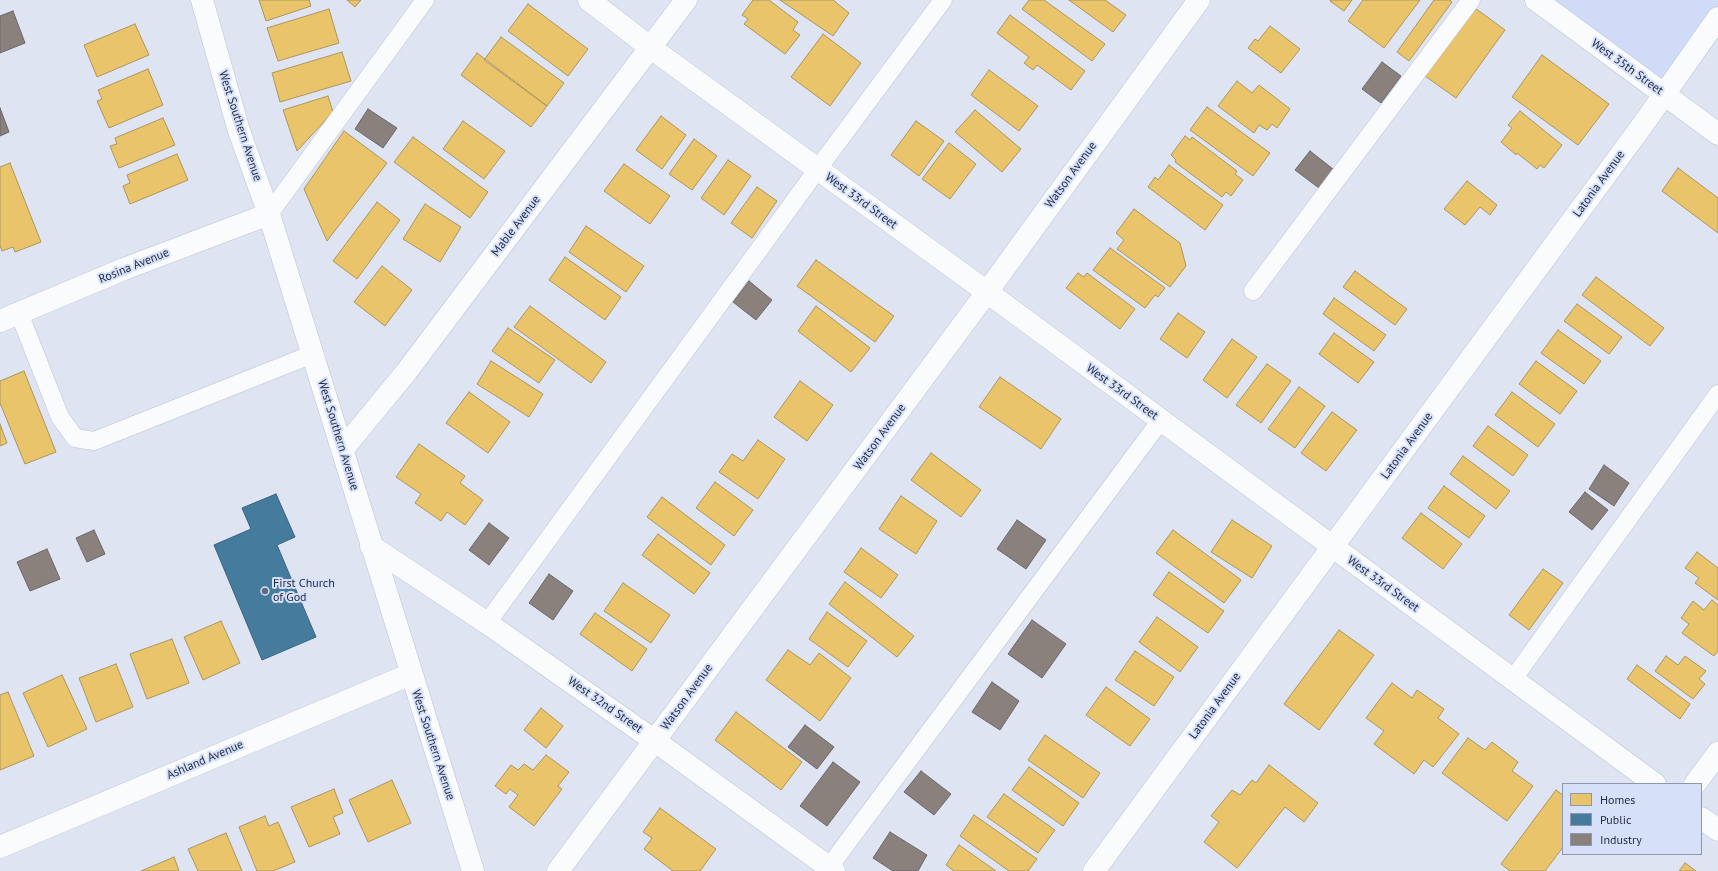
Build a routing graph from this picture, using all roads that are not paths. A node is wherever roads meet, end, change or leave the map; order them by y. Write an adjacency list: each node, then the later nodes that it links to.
1 (202, 0): 14 (street, West Southern Avenue)
2 (425, 0): 14 (lane)
3 (589, 0): 10 (street, West 33rd Street)
4 (686, 0): 10 (street, Mable Avenue)
5 (943, 0): 13 (lane)
6 (1199, 0): 16 (street, Watson Avenue)
7 (1471, 0): 15 (lane)
8 (1536, 0): 11 (street, West 35th Street)
9 (1718, 18): 11 (street, Latonia Avenue)
10 (651, 48): 13 (street, West 33rd Street); 21 (street, Mable Avenue)
11 (1664, 94): 12 (street, West 35th Street); 23 (street, Latonia Avenue)
12 (1718, 134)
13 (817, 170): 16 (street, West 33rd Street); 24 (lane)
14 (269, 214): 17 (street, Rosina Avenue); 18 (street, West Southern Avenue)
15 (1253, 291)
16 (987, 292): 20 (street, West 33rd Street); 27 (street, Watson Avenue)
17 (10, 317): 18 (lane)
18 (313, 354): 21 (street, West Southern Avenue)
19 (1718, 394): 26 (lane)
20 (1161, 420): 23 (street, West 33rd Street); 34 (lane)
21 (343, 449): 22 (street, West Southern Avenue)
22 (372, 546): 24 (street, West 32nd Street); 25 (street, West Southern Avenue)
23 (1333, 546): 26 (street, West 33rd Street); 37 (street, Latonia Avenue)
24 (487, 623): 27 (street, West 32nd Street)
25 (410, 674): 33 (street, Ashland Avenue); 35 (street, West Southern Avenue)
26 (1513, 679): 29 (street, West 33rd Street)
27 (655, 741): 34 (street, West 32nd Street); 36 (street, Watson Avenue)
28 (1718, 753): 30 (street)
29 (1654, 783)
30 (1696, 783)
31 (1702, 819): 32 (street)
32 (1718, 830)
33 (0, 847)
34 (830, 870)
35 (473, 871)
36 (558, 871)
37 (1094, 871)

